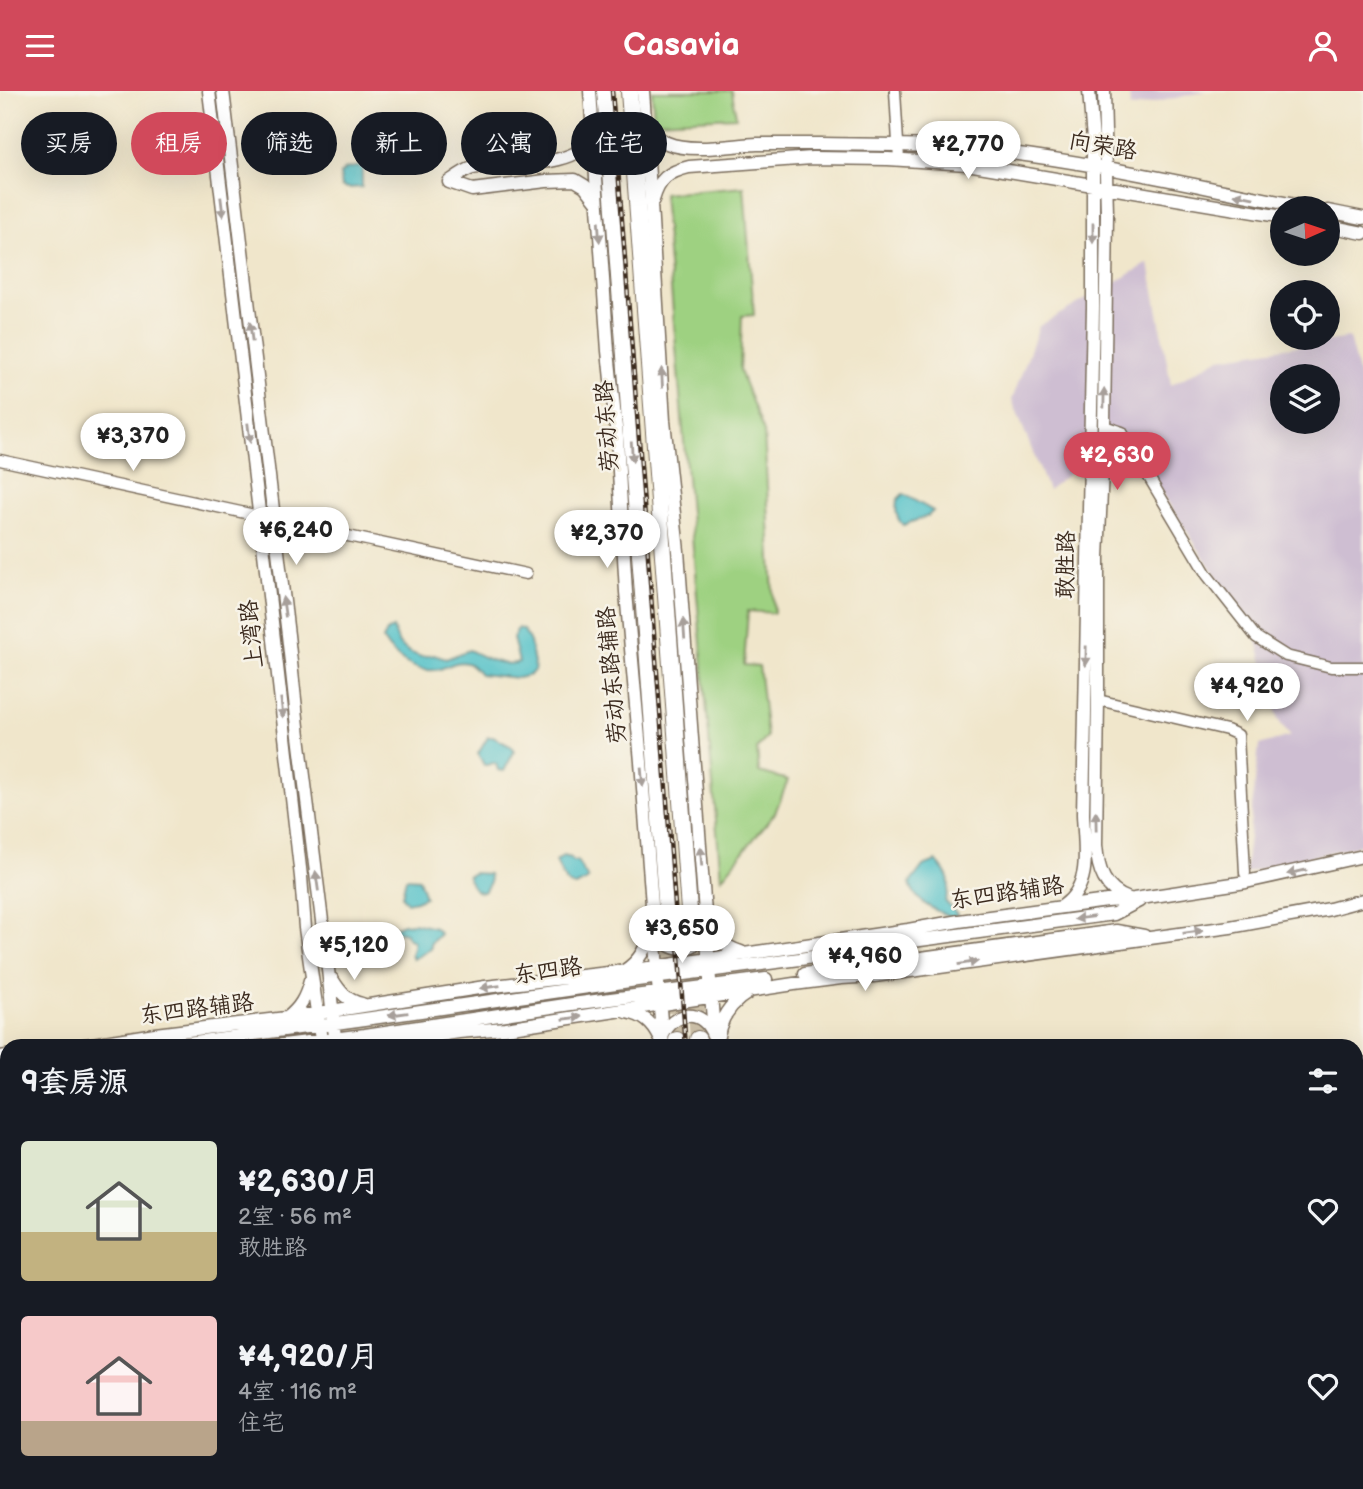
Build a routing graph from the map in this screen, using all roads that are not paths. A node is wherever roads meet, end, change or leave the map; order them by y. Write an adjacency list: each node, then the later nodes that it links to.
1 (209, 91): 32 (main road, 上湾路, one-way to 32)
2 (223, 91): 33 (main road, 上湾路, one-way to 2)
3 (590, 91): 11 (main road, 劳动东路辅路)
4 (605, 91): 44 (highway, 劳动东路, one-way to 44)
5 (629, 91): 45 (highway, 劳动东路)
6 (643, 91): 12 (main road)
7 (889, 91): 14 (street)
8 (895, 91): 14 (street)
9 (1089, 91): 17 (main road, 敢胜路)
10 (1104, 91): 17 (main road, 敢胜路)
11 (592, 112)
12 (644, 112)
13 (667, 143): 14 (main road, 向荣路)
14 (895, 145): 16 (street); 17 (main road, 向荣路)
15 (571, 156): 23 (main road)
16 (896, 160): 20 (main road, 向荣路); 24 (main road, 向荣路)
17 (1100, 166): 20 (main road, 敢胜路); 21 (main road, 敢胜路); 22 (main road, 向荣路, one-way to 17)
18 (595, 175): 23 (main road, 劳动东路辅路)
19 (650, 175): 24 (main road)
20 (1093, 184): 21 (main road, 向荣路); 42 (main road, 敢胜路, one-way to 42)
21 (1107, 187): 26 (main road, 向荣路); 30 (main road, 敢胜路, one-way to 21)
22 (1270, 200)
23 (597, 201): 44 (main road, 劳动东路辅路, one-way to 44)
24 (652, 204): 43 (main road, one-way to 24)
25 (1340, 213): 27 (main road)
26 (1270, 215)
27 (1363, 218)
28 (1340, 228): 29 (main road)
29 (1363, 233)
30 (1104, 426): 35 (street); 36 (main road, 敢胜路)
31 (0, 460): 32 (street)
32 (259, 516): 53 (main road, 上湾路, one-way to 53)
33 (273, 520): 34 (street); 52 (main road, 上湾路, one-way to 33)
34 (526, 574)
35 (1363, 667)
36 (1098, 700): 38 (street); 40 (main road, 敢胜路, one-way to 36)
37 (1363, 856): 39 (main road, 东四路辅路, one-way to 39)
38 (1245, 873)
39 (1148, 897): 40 (main road, 东四路辅路); 48 (main road, one-way to 48)
40 (1130, 899): 42 (main road, 东四路辅路)
41 (1361, 901): 46 (main road, one-way to 41)
42 (1062, 907): 47 (main road, 东四路辅路)
43 (704, 908): 45 (main road); 49 (main road)
44 (658, 922): 45 (main road); 54 (main road); 55 (main road, 劳动东路辅路)
45 (698, 924): 50 (main road)
46 (1156, 938): 56 (main road, 东四路); 57 (main road, one-way to 46)
47 (804, 945): 48 (main road); 49 (main road, 东四路辅路)
48 (853, 951): 51 (main road)
49 (748, 953): 50 (main road, 东四路辅路)
50 (709, 965): 51 (main road); 55 (main road, 东四路辅路); 62 (main road)
51 (744, 967): 60 (main road)
52 (328, 969): 64 (main road); 66 (main road, 上湾路)
53 (310, 970): 67 (main road); 68 (main road, 上湾路)
54 (624, 972): 55 (main road, 东四路辅路); 58 (main road, 东四路辅路); 59 (main road)
55 (657, 972): 59 (main road, 东四路); 63 (main road, 劳动东路辅路)
56 (817, 972): 57 (main road); 60 (main road, 东四路)
57 (862, 977): 60 (main road)
58 (528, 982): 61 (main road); 64 (main road, 东四路辅路, one-way to 64)
59 (595, 986): 61 (main road, 东四路)
60 (750, 986): 62 (main road, 东四路); 87 (main road)
61 (577, 988): 66 (main road, 东四路, one-way to 66)
62 (711, 991): 63 (main road, 东四路); 85 (main road)
63 (659, 999): 65 (main road); 69 (main road, 东四路); 83 (main road, 劳动东路辅路)
64 (373, 1004): 66 (main road, 东四路辅路)
65 (616, 1011): 70 (main road, one-way to 65); 82 (main road)
66 (333, 1017): 68 (main road, 东四路); 78 (main road, 上湾路)
67 (286, 1018): 68 (main road, 东四路辅路); 72 (main road); 73 (main road, 东四路辅路)
68 (317, 1019): 72 (main road, 东四路); 77 (main road, 上湾路)
69 (431, 1025): 70 (main road); 71 (main road, 东四路)
70 (486, 1030): 81 (main road)
71 (396, 1031): 79 (main road, 东四路); 80 (main road)
72 (260, 1032): 74 (main road, 东四路)
73 (176, 1033): 74 (main road); 75 (main road, 东四路辅路)
74 (218, 1038): 76 (main road, 东四路)
75 (132, 1039)
76 (211, 1039)
77 (320, 1039)
78 (336, 1039)
79 (352, 1039)
80 (378, 1039)
81 (417, 1039)
82 (664, 1039)
83 (667, 1039)
84 (669, 1039): 86 (main road)
85 (709, 1039)
86 (709, 1039)
87 (712, 1039)

